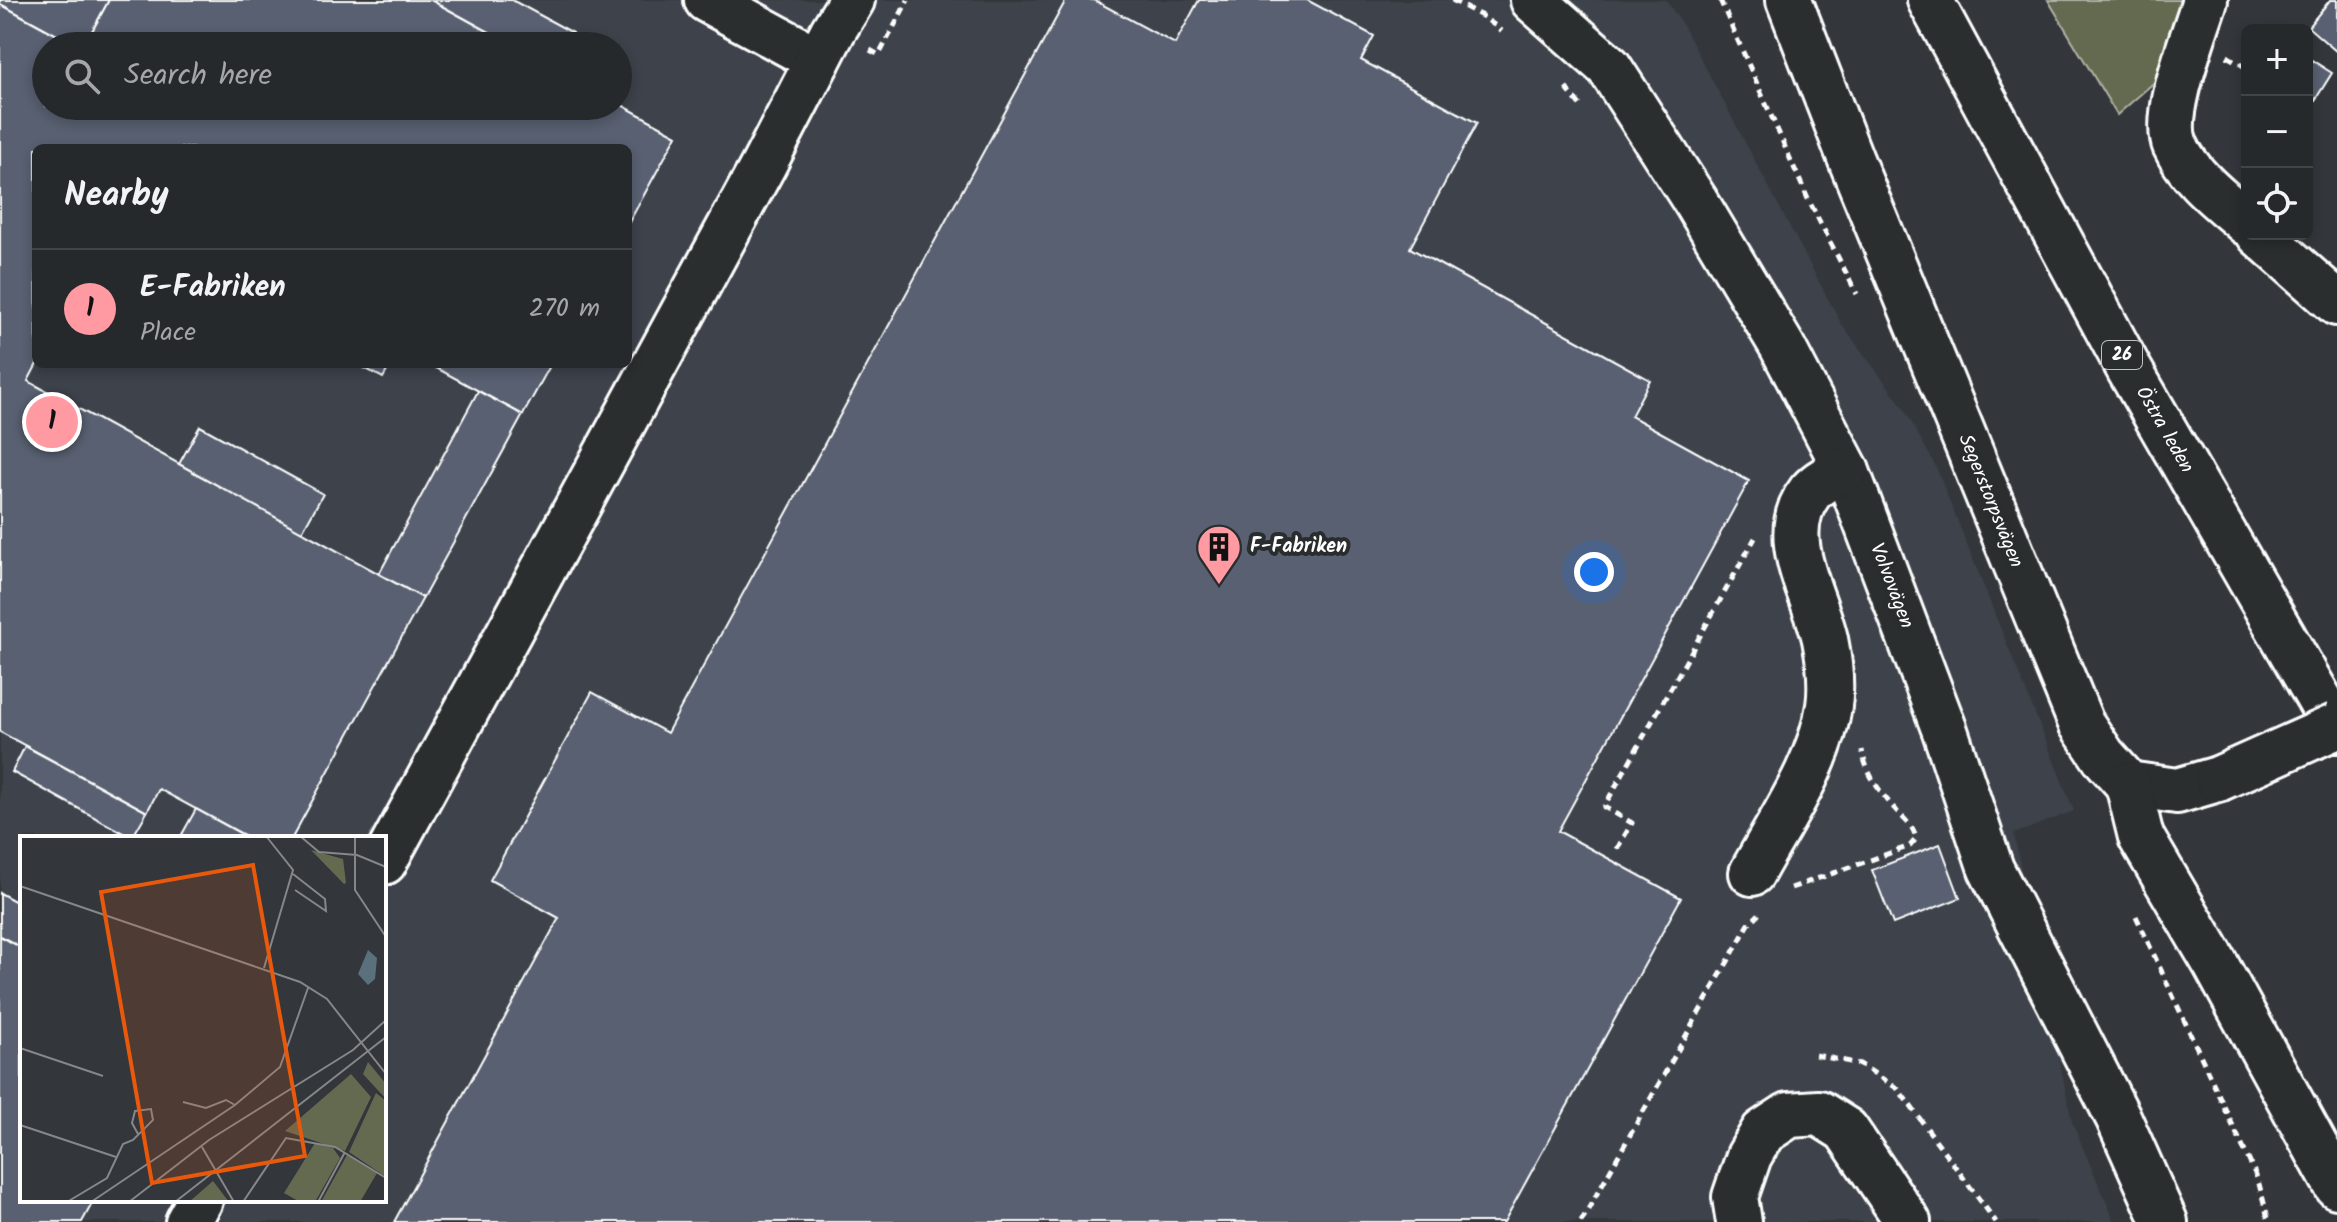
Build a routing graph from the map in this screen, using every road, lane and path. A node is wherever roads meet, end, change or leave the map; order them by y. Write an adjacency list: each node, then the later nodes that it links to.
1 (707, 0): 11 (main road)
2 (852, 0): 11 (main road)
3 (908, 0): 10 (path)
4 (1452, 0): 9 (path)
5 (1533, 0): 17 (main road, Volvovägen)
6 (1789, 0): 21 (main road, Segerstorpsvägen)
7 (1930, 0): 19 (main road, Östra leden / 26)
8 (2205, 0): 14 (main road)
9 (1507, 35)
10 (870, 50)
11 (818, 60): 23 (main road)
12 (1565, 88): 13 (path)
13 (1584, 111)
14 (2241, 218)
15 (2266, 240): 16 (main road)
16 (2337, 303)
17 (1846, 469): 24 (main road); 34 (main road, Volvovägen)
18 (1759, 530): 22 (path)
19 (2337, 728): 21 (main road, bridge)
20 (1861, 747): 24 (path)
21 (2128, 784): 27 (main road)
22 (1617, 849)
23 (386, 858)
24 (1769, 890): 30 (path)
25 (2133, 909): 35 (path)
26 (1815, 1055): 33 (path)
27 (2337, 1186)
28 (199, 1202): 29 (main road)
29 (188, 1222)
30 (1581, 1222)
31 (1739, 1222): 32 (main road)
32 (1908, 1222)
33 (1996, 1222)
34 (2165, 1222)
35 (2269, 1222)

